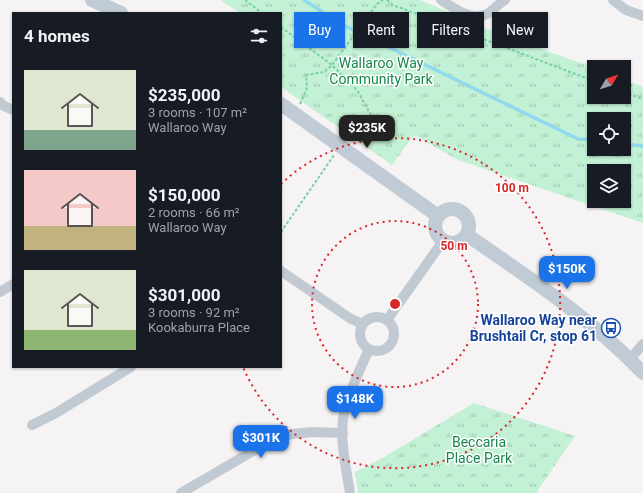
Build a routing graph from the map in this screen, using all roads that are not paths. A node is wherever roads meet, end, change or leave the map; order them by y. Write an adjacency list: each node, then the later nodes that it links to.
1 (92, 0): 5 (street)
2 (441, 0): 3 (street)
3 (505, 0)
4 (613, 0): 6 (street)
5 (119, 12)
6 (643, 16)
7 (1, 105): 9 (street)
8 (282, 105): 10 (street)
9 (12, 110)
10 (438, 216): 11 (street); 12 (street)
11 (467, 235): 12 (street); 20 (street)
12 (443, 241): 16 (street)
13 (282, 272): 17 (street)
14 (12, 285): 15 (street)
15 (0, 292)
16 (386, 320): 17 (street); 19 (street)
17 (363, 324): 19 (street)
18 (643, 344): 20 (street)
19 (369, 349): 24 (street)
20 (630, 359): 22 (street)
21 (129, 368): 23 (street)
22 (643, 373)
23 (32, 425)
24 (343, 433): 25 (street); 26 (street)
25 (181, 493)
26 (350, 493)

